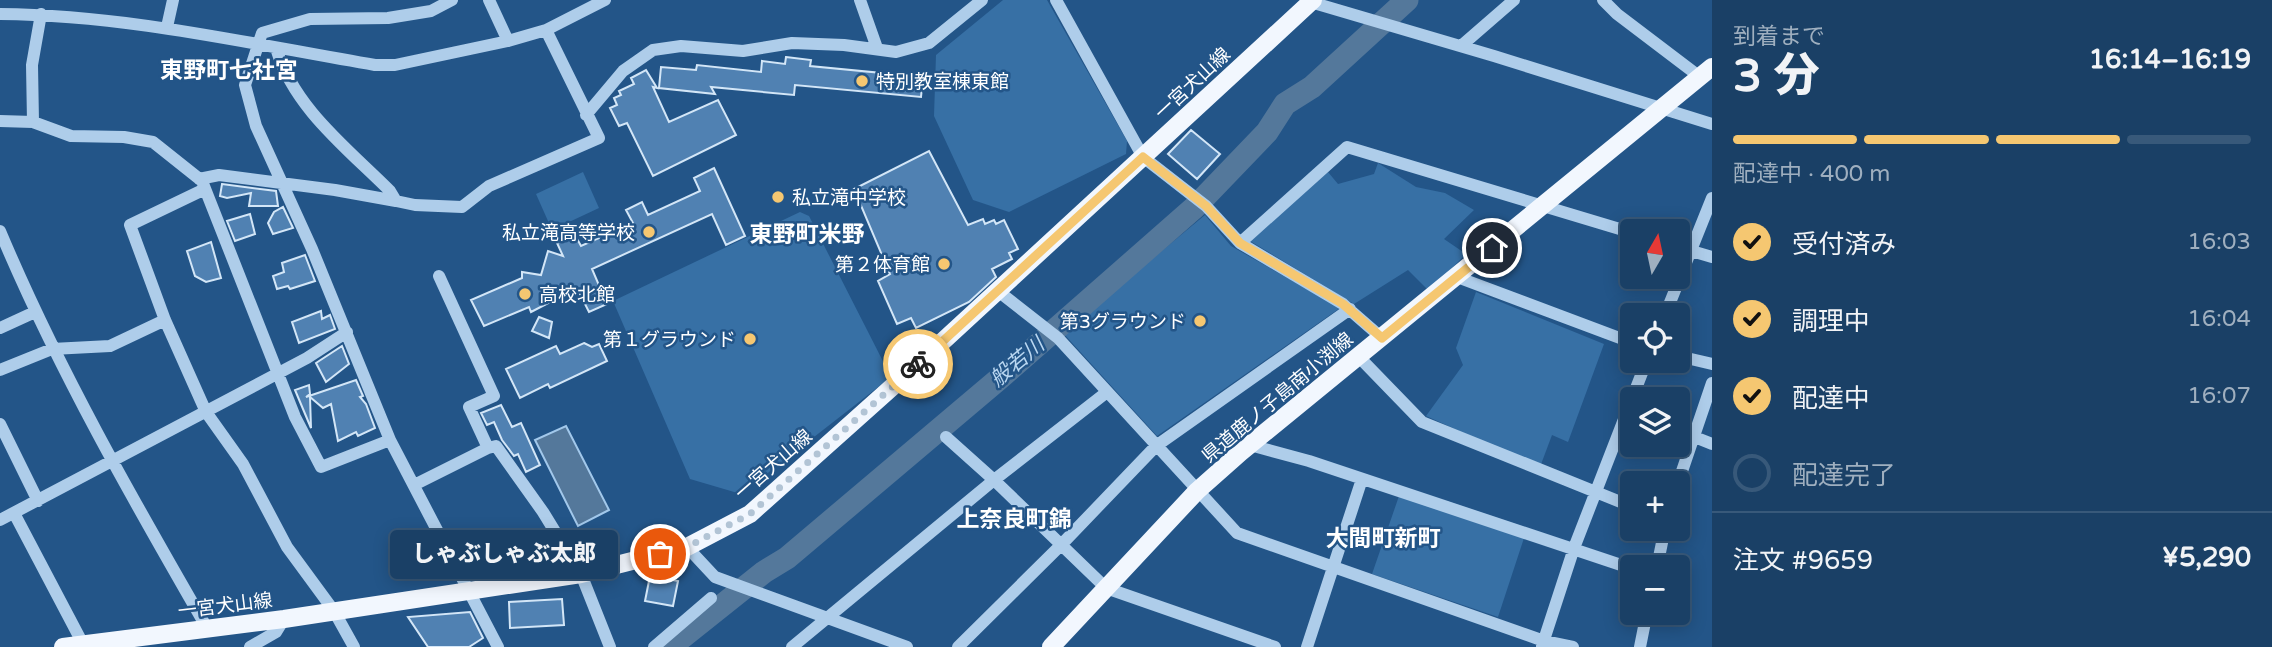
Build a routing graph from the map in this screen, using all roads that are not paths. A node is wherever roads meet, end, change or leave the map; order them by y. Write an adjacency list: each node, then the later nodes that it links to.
1 (159, 0): 11 (street)
2 (452, 0): 17 (street)
3 (489, 0): 16 (street)
4 (605, 0): 15 (street)
5 (860, 0): 20 (street)
6 (982, 0): 20 (street)
7 (1056, 0): 27 (street)
8 (1514, 0): 18 (street)
9 (1603, 0): 21 (street)
10 (1309, 1): 18 (street); 27 (main road, 一宮犬山線)
11 (172, 4): 14 (street)
12 (0, 14): 13 (street)
13 (41, 14): 14 (street); 25 (street)
14 (167, 27): 17 (street)
15 (546, 30): 16 (street); 23 (street)
16 (508, 41): 19 (street)
17 (257, 44): 19 (street); 29 (street)
18 (1461, 46): 22 (street)
19 (276, 48): 31 (street)
20 (877, 48): 23 (street)
21 (1706, 72): 22 (main road, 県道鹿ノ子島南小渕線)
22 (1660, 108): 26 (street); 32 (main road, 県道鹿ノ子島南小渕線)
23 (586, 115): 31 (street)
24 (0, 121): 25 (street)
25 (33, 122): 28 (street)
26 (1712, 124)
27 (1143, 157): 36 (street); 43 (main road, 一宮犬山線)
28 (202, 184): 29 (street); 46 (street); 56 (street)
29 (283, 184): 31 (street); 48 (street)
30 (1712, 198): 35 (street)
31 (396, 201)
32 (1545, 205): 33 (street); 36 (street); 42 (main road, 県道鹿ノ子島南小渕線)
33 (1620, 229)
34 (0, 230): 39 (street)
35 (1690, 238)
36 (1240, 243): 44 (street)
37 (1690, 251): 38 (street)
38 (1712, 257)
39 (14, 263): 40 (street); 45 (street)
40 (0, 269)
41 (439, 276): 68 (street)
42 (1457, 276): 49 (main road, 県道鹿ノ子島南小渕線); 50 (street)
43 (998, 291): 59 (street); 81 (main road, 一宮犬山線)
44 (1350, 309): 49 (street); 67 (street)
45 (35, 312): 47 (street); 51 (street)
46 (165, 320): 51 (street); 60 (street)
47 (0, 328)
48 (347, 332): 56 (street); 64 (street)
49 (1382, 338): 52 (main road, 県道鹿ノ子島南小渕線)
50 (1620, 338)
51 (52, 349): 55 (street); 69 (street)
52 (1359, 357): 66 (main road, 県道鹿ノ子島南小渕線); 75 (street)
53 (1690, 359): 54 (street)
54 (1712, 364)
55 (0, 370)
56 (279, 373): 60 (street); 64 (street)
57 (1642, 373): 75 (street)
58 (1712, 383): 62 (street)
59 (1107, 392): 67 (street); 72 (street)
60 (206, 412): 69 (street); 89 (street)
61 (0, 424): 76 (street)
62 (1692, 436): 65 (street); 70 (street)
63 (946, 437): 72 (street)
64 (390, 440): 73 (street)
65 (1712, 444)
66 (1250, 445): 71 (street); 74 (main road, 県道鹿ノ子島南小渕線)
67 (1156, 446): 74 (street); 80 (street)
68 (488, 448): 73 (street); 85 (street)
69 (112, 463): 76 (street); 93 (street)
70 (1682, 471)
71 (1362, 479): 82 (street); 84 (street)
72 (994, 480): 80 (street); 91 (street)
73 (414, 485): 87 (street)
74 (1197, 491): 84 (street); 86 (main road, 県道鹿ノ子島南小渕線)
75 (1596, 493): 77 (street); 82 (street)
76 (38, 501): 78 (street)
77 (1620, 502)
78 (14, 513): 79 (street); 94 (street)
79 (0, 520)
80 (1061, 545): 86 (street); 104 (street)
81 (687, 547): 85 (main road, 一宮犬山線); 91 (street)
82 (1574, 548): 83 (street); 95 (street)
83 (1620, 564)
84 (1333, 566): 95 (street); 107 (street)
85 (581, 574): 87 (main road, 一宮犬山線); 100 (street)
86 (1106, 588): 105 (main road, 県道鹿ノ子島南小渕線); 106 (street)
87 (470, 591): 89 (main road, 一宮犬山線); 99 (street)
88 (711, 598): 101 (street)
89 (334, 611): 90 (main road, 一宮犬山線); 98 (street)
90 (284, 619): 93 (main road, 一宮犬山線); 97 (street)
91 (827, 619): 102 (street); 103 (street)
92 (1644, 625): 109 (street)
93 (207, 628): 94 (main road, 一宮犬山線)
94 (83, 644): 96 (main road, 一宮犬山線)
95 (1543, 644): 108 (street)
96 (63, 647)
97 (250, 647)
98 (354, 647)
99 (498, 647)
100 (610, 647)
101 (654, 647)
102 (792, 647)
103 (907, 647)
104 (958, 647)
105 (1051, 647)
106 (1275, 647)
107 (1307, 647)
108 (1573, 647)
109 (1640, 647)

